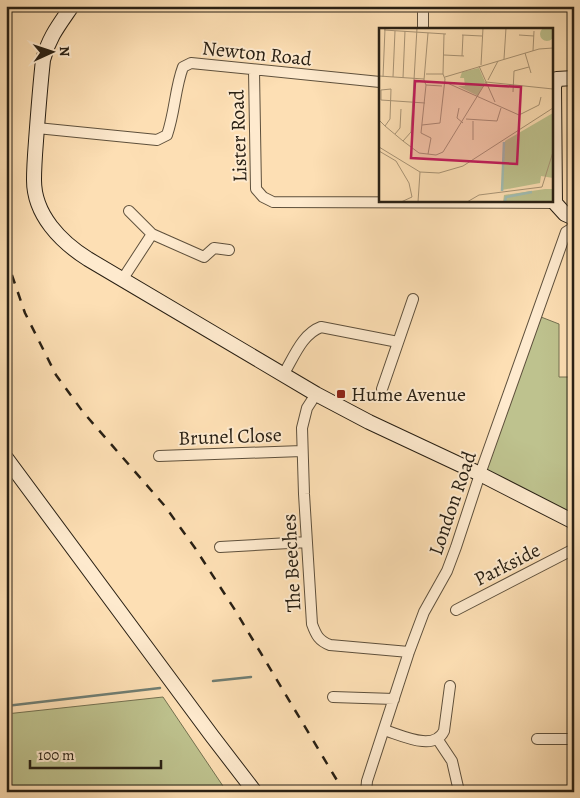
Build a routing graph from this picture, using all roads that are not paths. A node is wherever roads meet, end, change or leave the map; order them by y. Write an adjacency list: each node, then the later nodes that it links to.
1 (72, 6): 8 (street)
2 (423, 6): 3 (street)
3 (422, 28)
4 (254, 71): 7 (street, Newton Road); 8 (street, Newton Road); 9 (street, Lister Road)
5 (574, 78): 6 (street)
6 (554, 79): 9 (street)
7 (379, 82)
8 (37, 128): 15 (street)
9 (558, 207): 11 (street); 12 (street)
10 (129, 211): 13 (street)
11 (574, 218)
12 (570, 230): 24 (street, London Road)
13 (152, 234): 14 (street); 15 (street)
14 (229, 250)
15 (122, 280): 18 (street)
16 (413, 299): 17 (street)
17 (398, 342): 18 (street); 19 (street)
18 (284, 374): 20 (street)
19 (382, 389)
20 (316, 394): 21 (street, The Beeches); 24 (street)
21 (302, 451): 22 (street, Brunel Close); 26 (street, The Beeches)
22 (159, 456)
23 (6, 458): 39 (street)
24 (480, 474): 25 (street); 30 (street, London Road)
25 (574, 522)
26 (307, 542): 27 (street); 30 (street, The Beeches)
27 (220, 547)
28 (574, 549): 29 (street, Parkside)
29 (456, 610)
30 (409, 652): 33 (street, London Road)
31 (450, 686): 37 (street)
32 (333, 697): 33 (street)
33 (394, 699): 34 (street, London Road)
34 (384, 730): 37 (street); 40 (street, London Road)
35 (537, 739): 36 (street)
36 (574, 739)
37 (438, 740): 38 (street)
38 (458, 786)
39 (255, 792)
40 (366, 792)

